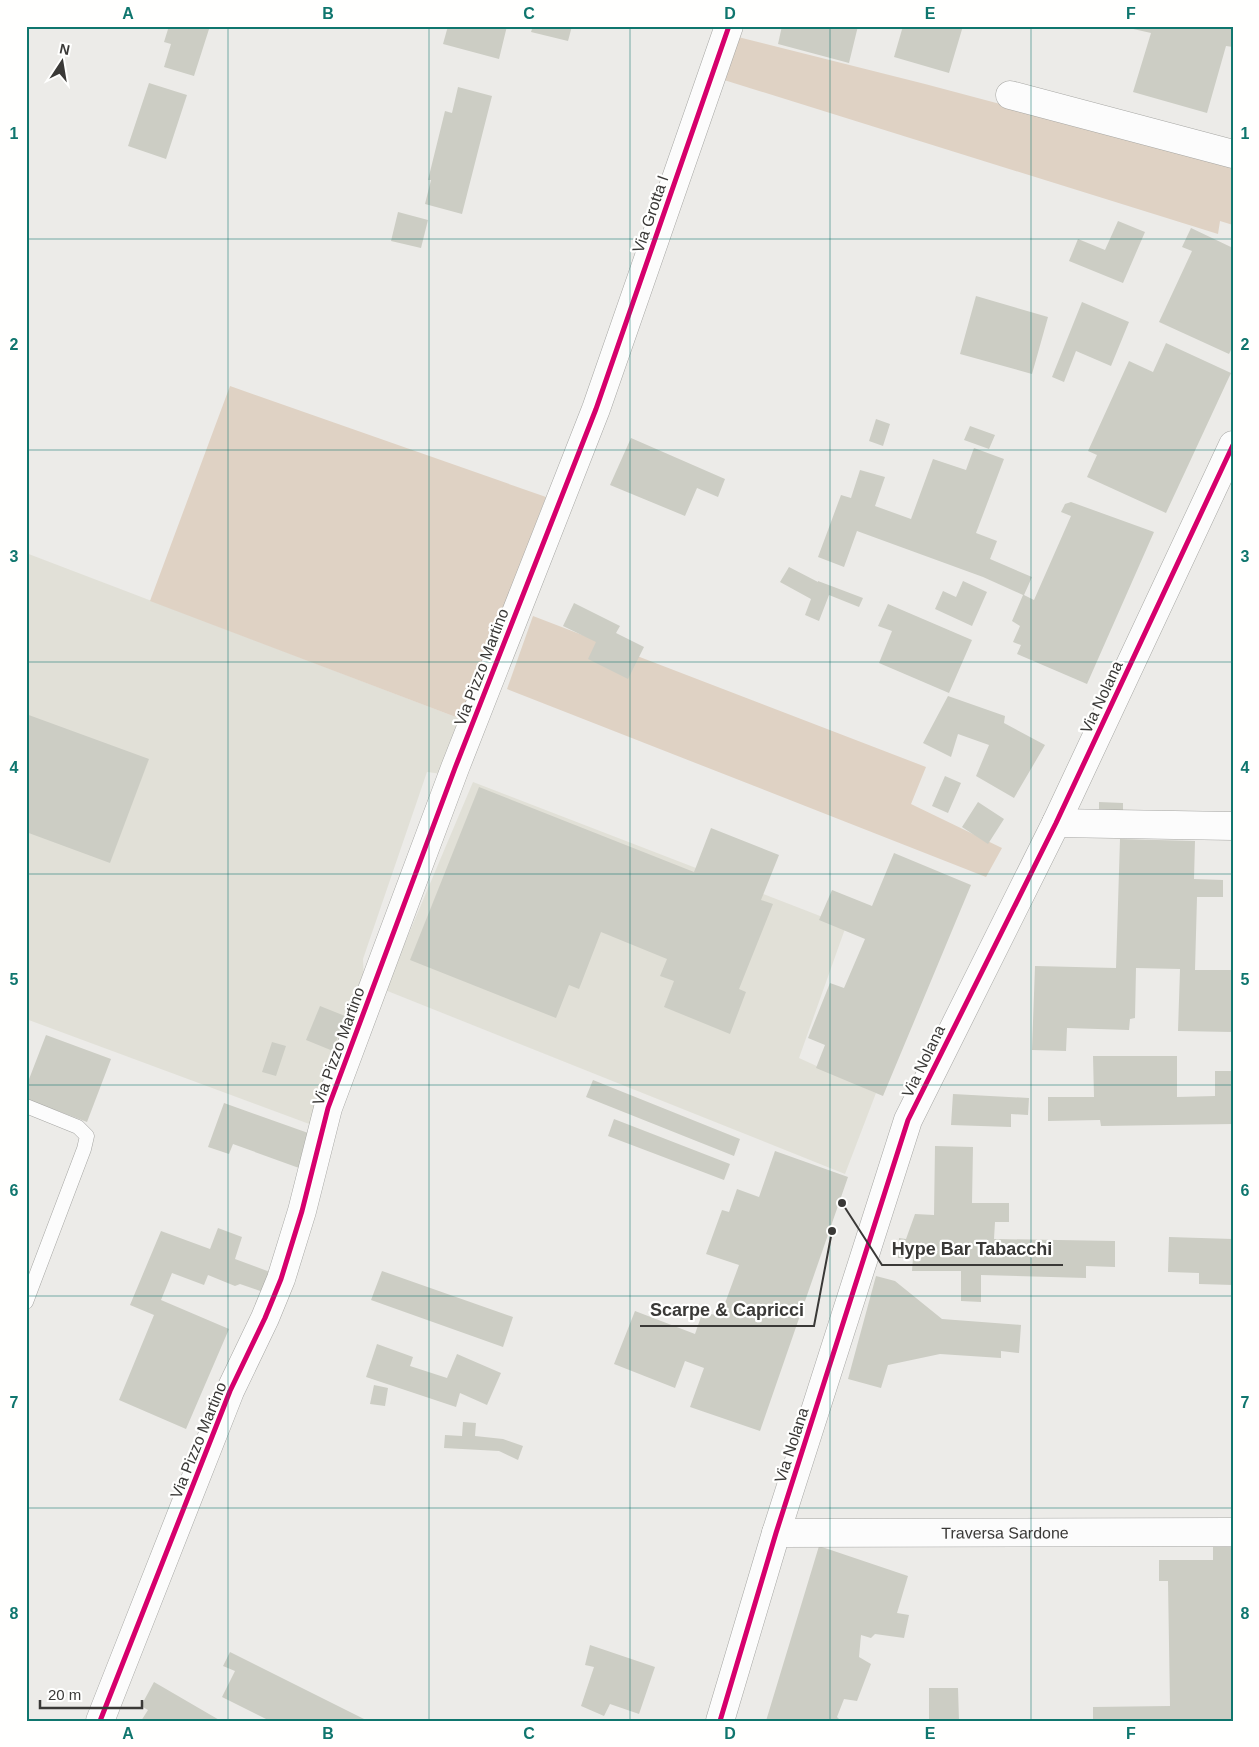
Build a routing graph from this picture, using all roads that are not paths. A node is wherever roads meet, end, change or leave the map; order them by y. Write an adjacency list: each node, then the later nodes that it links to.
1 (729, 26): 4 (street, Via Grotta I)
2 (1010, 95): 3 (street)
3 (1233, 154)
4 (596, 409): 12 (street, Via Pizzo Martino)
5 (1233, 445): 6 (street, Via Nolana)
6 (1056, 823): 7 (street); 11 (street, Via Nolana)
7 (1233, 826)
8 (26, 1106): 9 (lane)
9 (26, 1302)
10 (1233, 1532): 11 (street, Traversa Sardone)
11 (776, 1533): 13 (street, Via Nolana)
12 (100, 1721)
13 (720, 1721)

